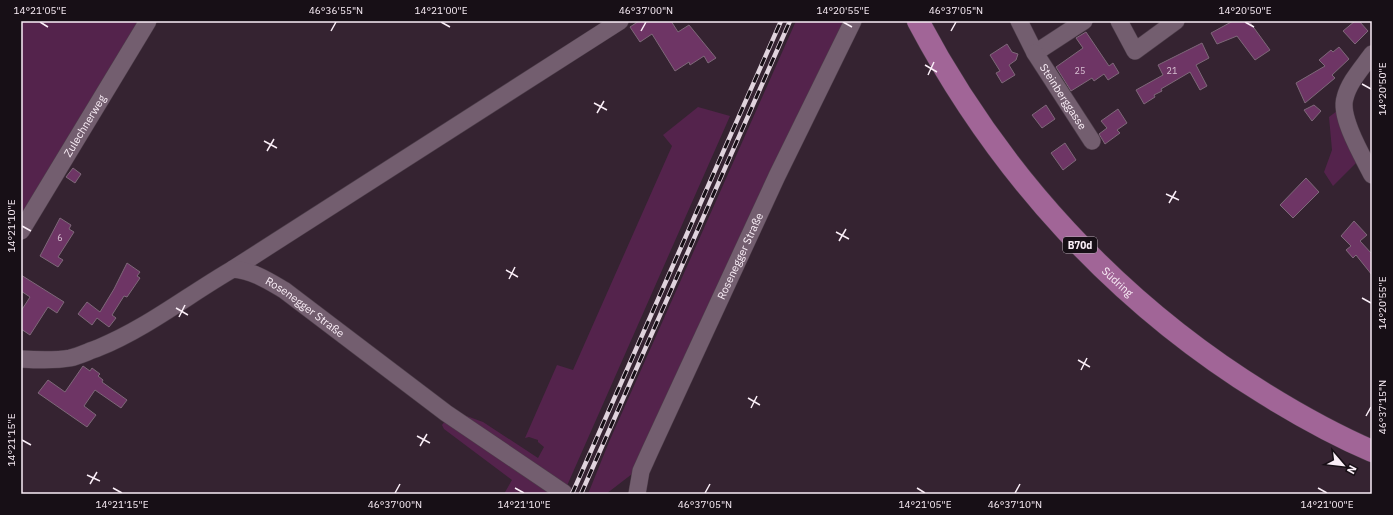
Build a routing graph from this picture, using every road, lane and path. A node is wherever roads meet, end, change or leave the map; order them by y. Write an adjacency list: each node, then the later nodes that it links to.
1 (148, 21): 13 (street, Zulechnerweg)
2 (620, 21): 14 (street)
3 (853, 21): 18 (street, Rosenegger Straße)
4 (918, 21): 16 (main road, Südring / B70d)
5 (1019, 21): 9 (street, Steinberggasse)
6 (1084, 21): 9 (street, Steinberggasse)
7 (1118, 21): 8 (street)
8 (1176, 21)
9 (1035, 53): 11 (street, Steinberggasse)
10 (1372, 54): 12 (street)
11 (1092, 141)
12 (1372, 175)
13 (21, 231)
14 (233, 269): 15 (street); 17 (street, Rosenegger Straße)
15 (21, 359)
16 (1372, 451)
17 (564, 493)
18 (637, 494)

